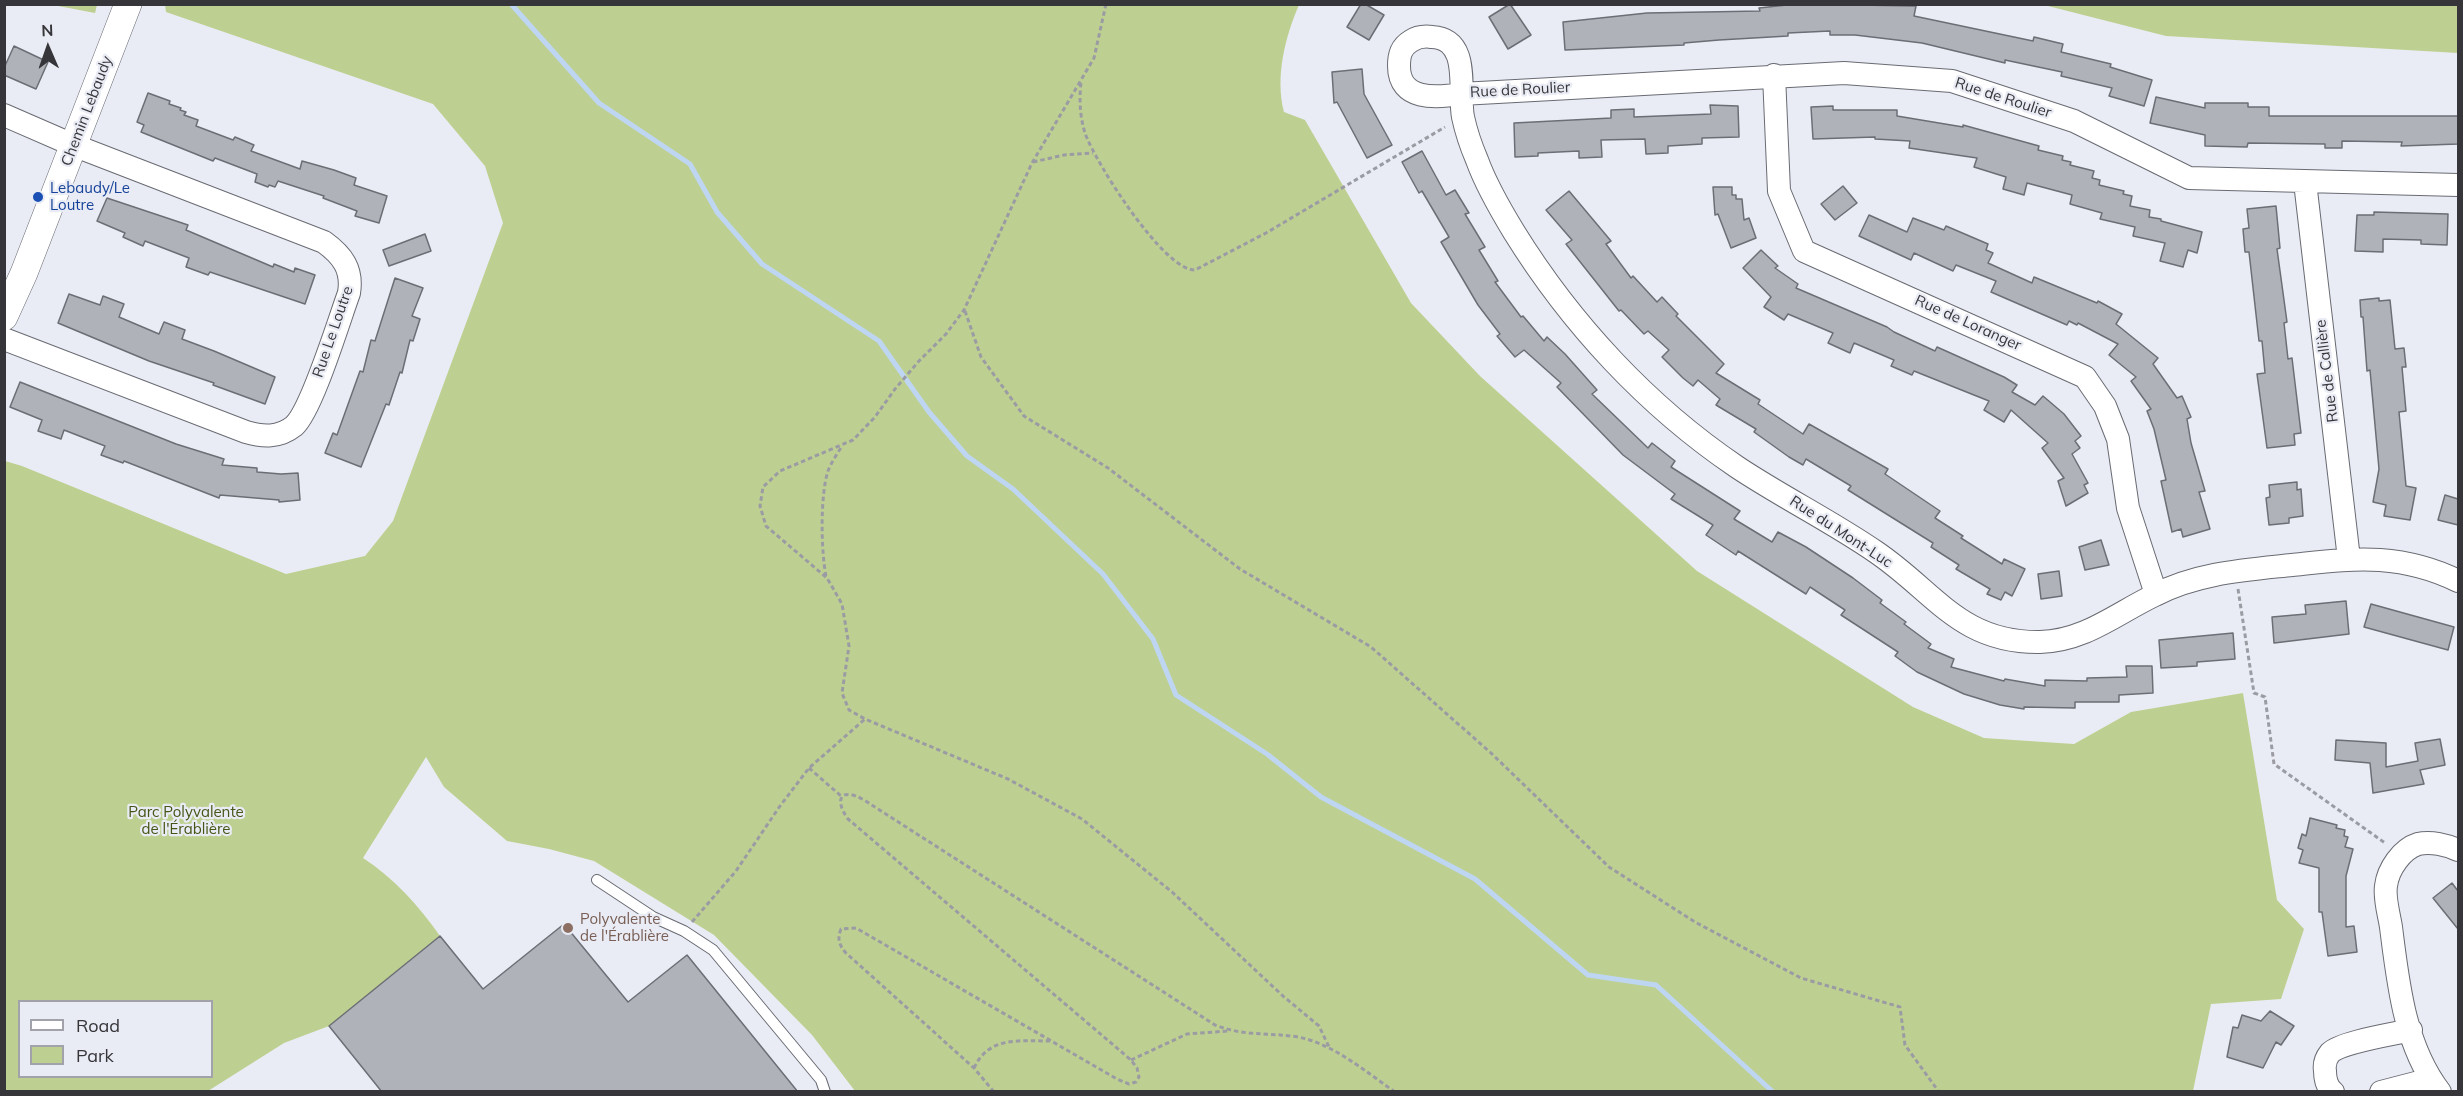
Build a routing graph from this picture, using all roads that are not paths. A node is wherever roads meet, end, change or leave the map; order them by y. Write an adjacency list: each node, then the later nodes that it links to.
1 (128, 4): 5 (street, Chemin Lebaudy)
2 (1774, 75): 3 (street, Rue de Roulier); 6 (street, Rue de Roulier); 12 (street, Rue de Loranger)
3 (1461, 94): 12 (street, Rue du Mont-Luc)
4 (4, 115): 5 (street, Rue Le Loutre)
5 (74, 145): 8 (street, Chemin Lebaudy); 9 (street, Rue Le Loutre)
6 (2305, 182): 7 (street, Rue de Roulier); 10 (street, Rue de Callière)
7 (2458, 185)
8 (4, 316)
9 (4, 339)
10 (2349, 559): 11 (street, Rue du Mont-Luc); 12 (street, Rue du Mont-Luc)
11 (2458, 581)
12 (2156, 594)
13 (2458, 850): 15 (street)
14 (597, 880): 17 (lane)
15 (2411, 1030): 16 (street); 18 (street)
16 (2435, 1085): 19 (street)
17 (825, 1092)
18 (2333, 1092)
19 (2381, 1092)

